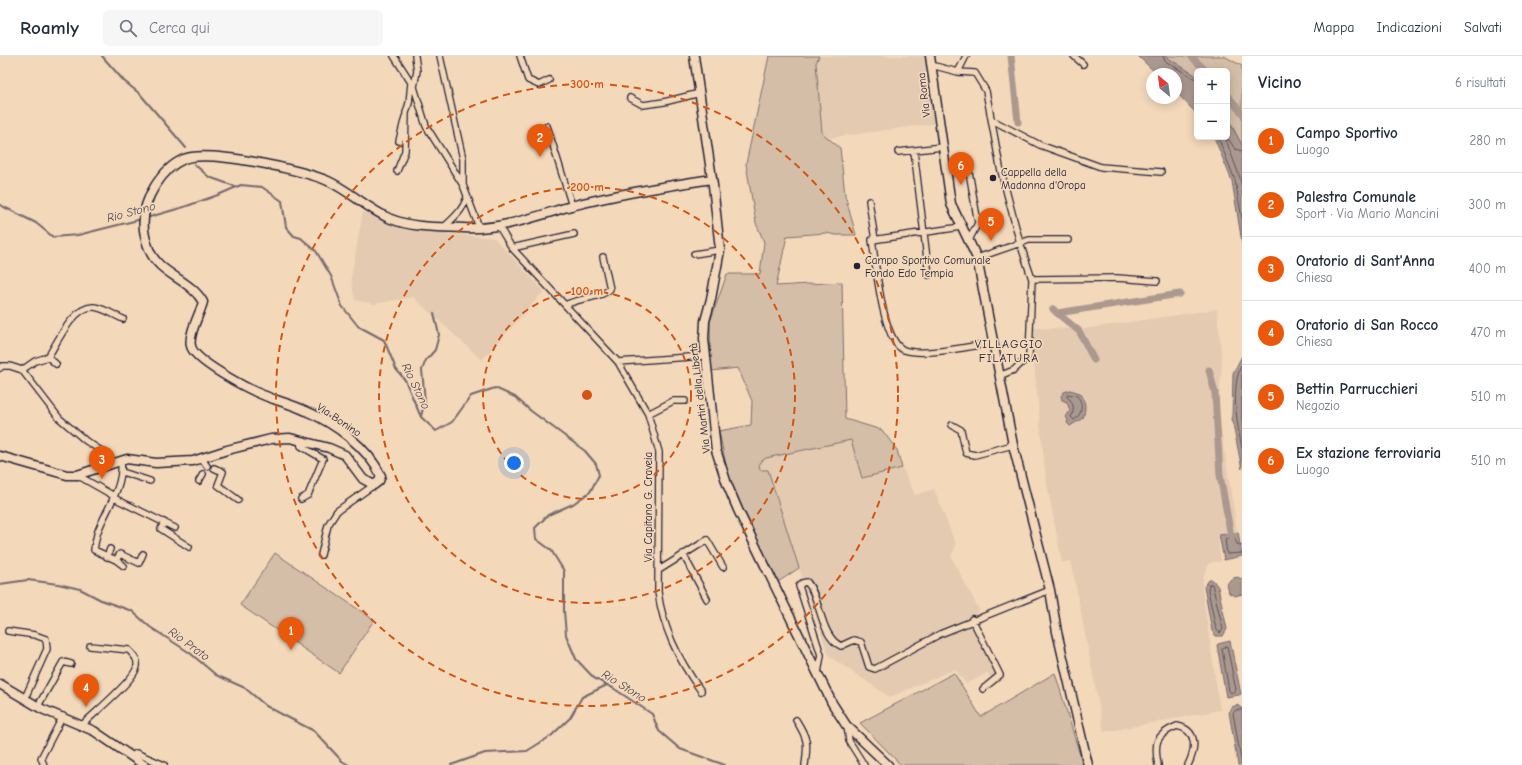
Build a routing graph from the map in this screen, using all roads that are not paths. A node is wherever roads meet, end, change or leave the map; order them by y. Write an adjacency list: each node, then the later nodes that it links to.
1 (394, 56): 13 (street)
2 (415, 56): 13 (street)
3 (440, 56): 27 (street)
4 (520, 56): 12 (street)
5 (694, 56): 14 (street, Via Martiri della Libertà)
6 (930, 56): 10 (street, Via Roma)
7 (966, 56): 11 (street)
8 (1074, 56): 9 (street)
9 (1082, 64)
10 (931, 65): 11 (street); 20 (street, Via Roma)
11 (958, 72): 17 (street)
12 (549, 80)
13 (413, 85): 16 (street); 27 (street)
14 (700, 93): 15 (street); 26 (street, Via Martiri della Libertà)
15 (630, 98)
16 (406, 113): 19 (street); 24 (street)
17 (992, 120): 25 (street); 40 (street)
18 (547, 126): 30 (street)
19 (399, 141)
20 (942, 147): 21 (street); 34 (street, Via Roma)
21 (914, 150): 22 (street); 35 (street)
22 (898, 152)
23 (968, 166): 38 (street)
24 (396, 172)
25 (1161, 172)
26 (712, 179): 30 (street); 42 (street, Via Martiri della Libertà)
27 (464, 185): 28 (street)
28 (467, 197): 32 (street); 33 (street)
29 (869, 201): 37 (street)
30 (572, 206): 31 (street)
31 (498, 225): 33 (street); 41 (street, Via Capitano G. Craveia)
32 (444, 227): 33 (street); 72 (street, Via Bonino)
33 (479, 227)
34 (961, 227): 35 (street); 38 (street, Via Roma)
35 (923, 233): 37 (street); 46 (street)
36 (574, 234): 41 (street)
37 (875, 240): 51 (street)
38 (969, 240): 45 (street, Via Roma)
39 (1068, 240): 40 (street)
40 (1020, 243): 45 (street); 47 (street)
41 (512, 248): 49 (street, Via Capitano G. Craveia)
42 (720, 250): 43 (street); 52 (street, Via Martiri della Libertà)
43 (694, 254)
44 (603, 257): 49 (street)
45 (977, 258): 51 (street, Via Roma)
46 (929, 275)
47 (1032, 279): 48 (street); 58 (street)
48 (1157, 281)
49 (565, 305): 54 (street, Via Capitano G. Craveia)
50 (123, 319): 53 (street)
51 (993, 343): 58 (street, Via Roma)
52 (704, 356): 54 (street); 94 (street, Via Martiri della Libertà)
53 (48, 358): 55 (street); 57 (street)
54 (618, 362): 60 (street, Via Capitano G. Craveia)
55 (56, 364)
56 (0, 368): 57 (street)
57 (22, 370): 65 (street)
58 (999, 376): 63 (street, Via Roma)
59 (684, 401): 60 (street)
60 (648, 414): 87 (street, Via Capitano G. Craveia)
61 (952, 425): 63 (street)
62 (300, 440): 66 (street); 72 (street); 74 (street)
63 (1013, 445): 88 (street, Via Roma)
64 (0, 456): 69 (street)
65 (117, 462): 66 (street); 68 (street); 69 (street)
66 (205, 467): 71 (street)
67 (214, 468): 75 (street)
68 (122, 472): 70 (street); 73 (street)
69 (77, 475): 73 (street)
70 (150, 481)
71 (199, 481)
72 (374, 485): 82 (street)
73 (114, 497): 76 (street); 83 (street)
74 (301, 499)
75 (238, 500)
76 (164, 522): 77 (street); 78 (street)
77 (175, 528)
78 (189, 546)
79 (110, 549): 83 (street)
80 (143, 554): 84 (street)
81 (683, 554): 86 (street); 87 (street); 89 (street)
82 (321, 555)
83 (107, 557): 84 (street)
84 (116, 560): 85 (street)
85 (124, 566)
86 (723, 567)
87 (659, 570): 97 (street, Via Capitano G. Craveia)
88 (1050, 590): 90 (street); 111 (street, Via Roma)
89 (707, 599)
90 (972, 620): 94 (street); 96 (street)
91 (8, 631): 98 (street)
92 (90, 646): 102 (street)
93 (71, 664): 99 (street)
94 (818, 675): 103 (street, Via Martiri della Libertà)
95 (0, 684): 98 (street)
96 (983, 690)
97 (701, 691)
98 (24, 698): 99 (street)
99 (38, 706): 100 (street)
100 (63, 716): 102 (street); 105 (street)
101 (796, 720): 108 (street)
102 (82, 725): 104 (street)
103 (846, 725): 109 (street); 110 (street, Via Martiri della Libertà)
104 (132, 757): 106 (street); 107 (street)
105 (44, 765)
106 (144, 765)
107 (164, 765)
108 (805, 765)
109 (864, 765)
110 (888, 765)
111 (1088, 765)
112 (1158, 765): 113 (street)
113 (1188, 765)

